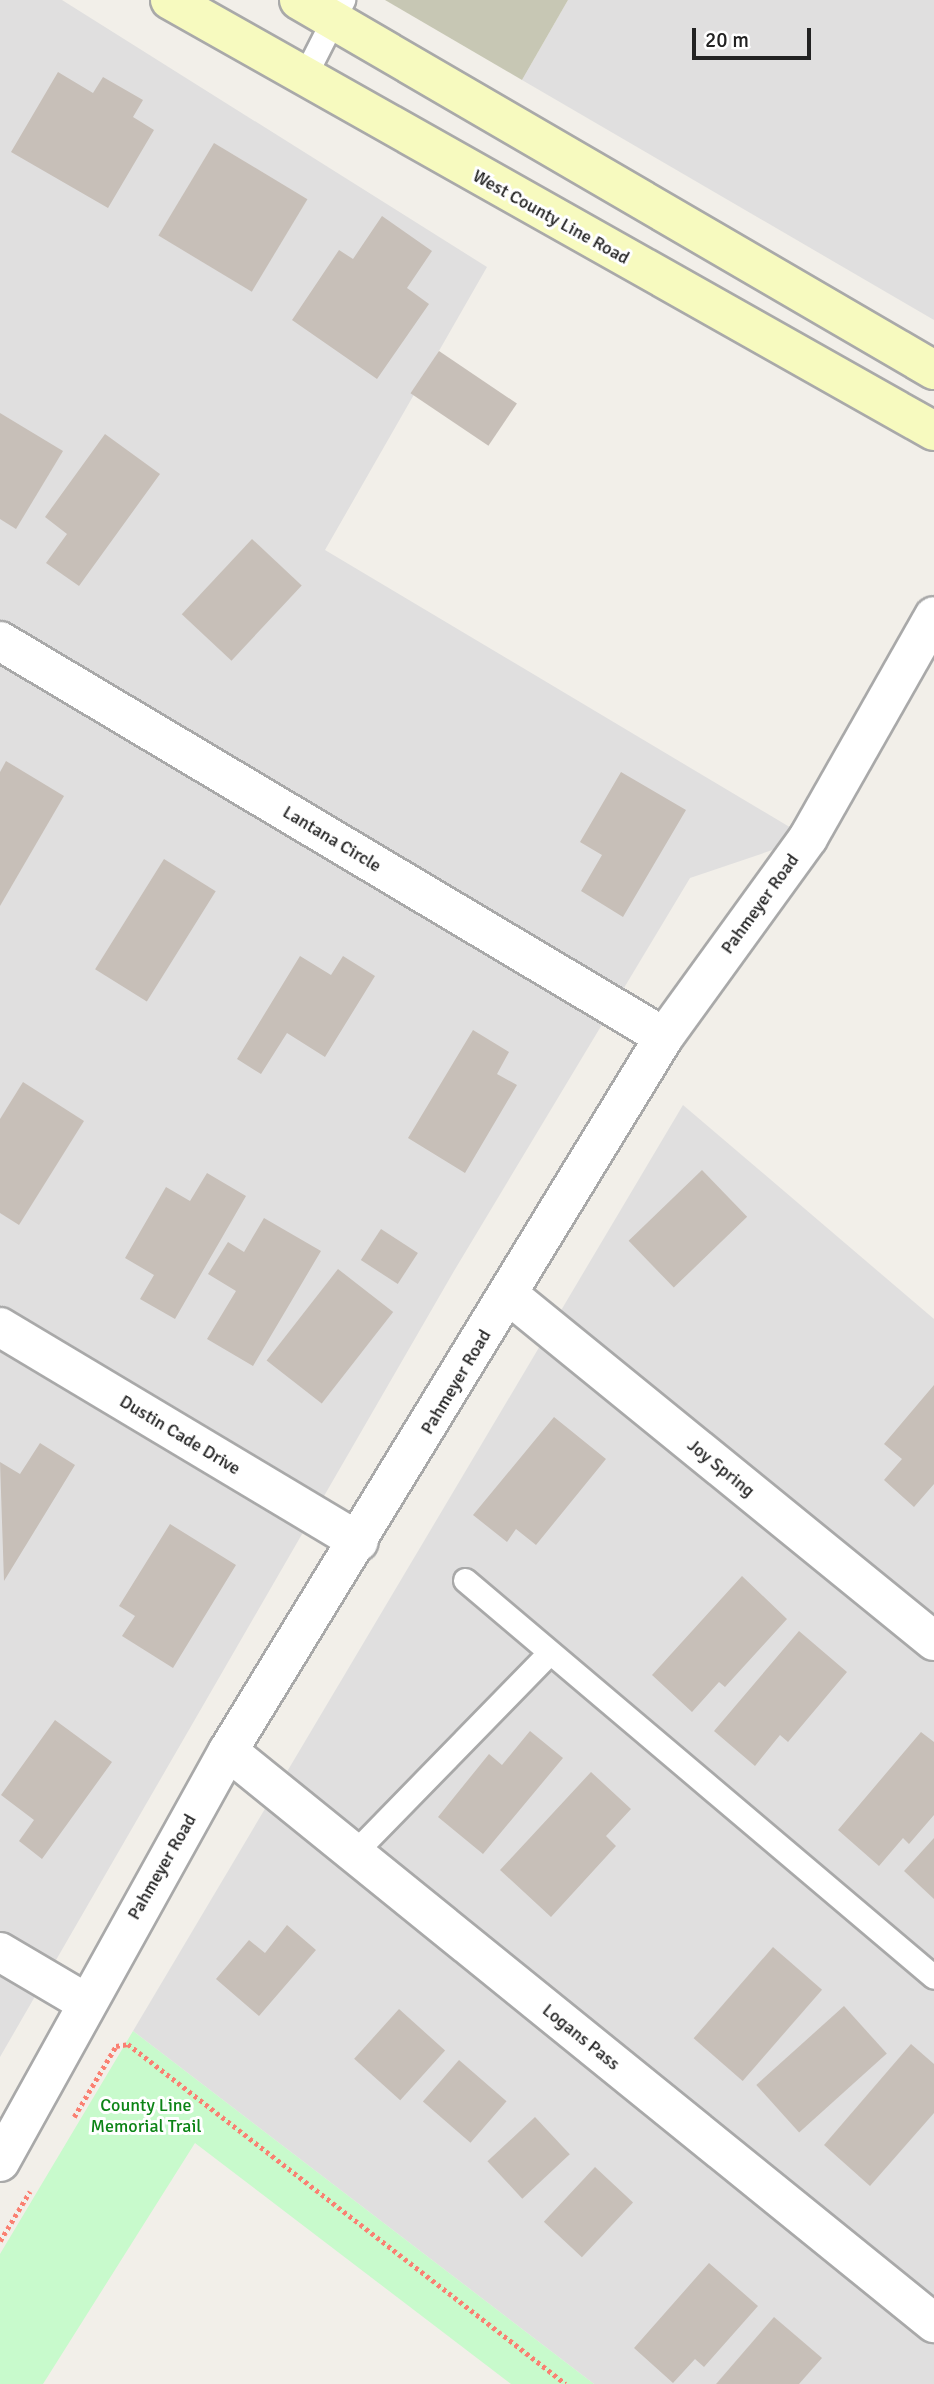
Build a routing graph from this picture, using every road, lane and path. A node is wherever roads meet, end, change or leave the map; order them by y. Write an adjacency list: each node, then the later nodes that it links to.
1 (170, 0): 4 (main road, West County Line Road)
2 (299, 0): 3 (main road)
3 (338, 10): 4 (lane); 5 (main road)
4 (303, 79): 6 (main road, West County Line Road)
5 (934, 370)
6 (934, 431)
7 (934, 616): 9 (street, Pahmeyer Road)
8 (0, 641): 9 (street, Lantana Circle)
9 (664, 1037): 10 (street, Pahmeyer Road)
10 (509, 1295): 12 (street, Pahmeyer Road); 14 (street, Joy Spring)
11 (0, 1327): 12 (street, Dustin Cade Drive)
12 (359, 1542): 16 (street, Pahmeyer Road)
13 (465, 1580): 15 (lane)
14 (934, 1641)
15 (548, 1654): 17 (lane); 19 (lane)
16 (228, 1751): 17 (street, Logans Pass); 20 (street, Pahmeyer Road)
17 (354, 1853): 25 (street, Logans Pass)
18 (0, 1952): 20 (street)
19 (934, 1977)
20 (85, 2002): 22 (street, Pahmeyer Road)
21 (68, 2126): 26 (path)
22 (0, 2162)
23 (34, 2183): 24 (path)
24 (0, 2241)
25 (934, 2323)
26 (566, 2384)

